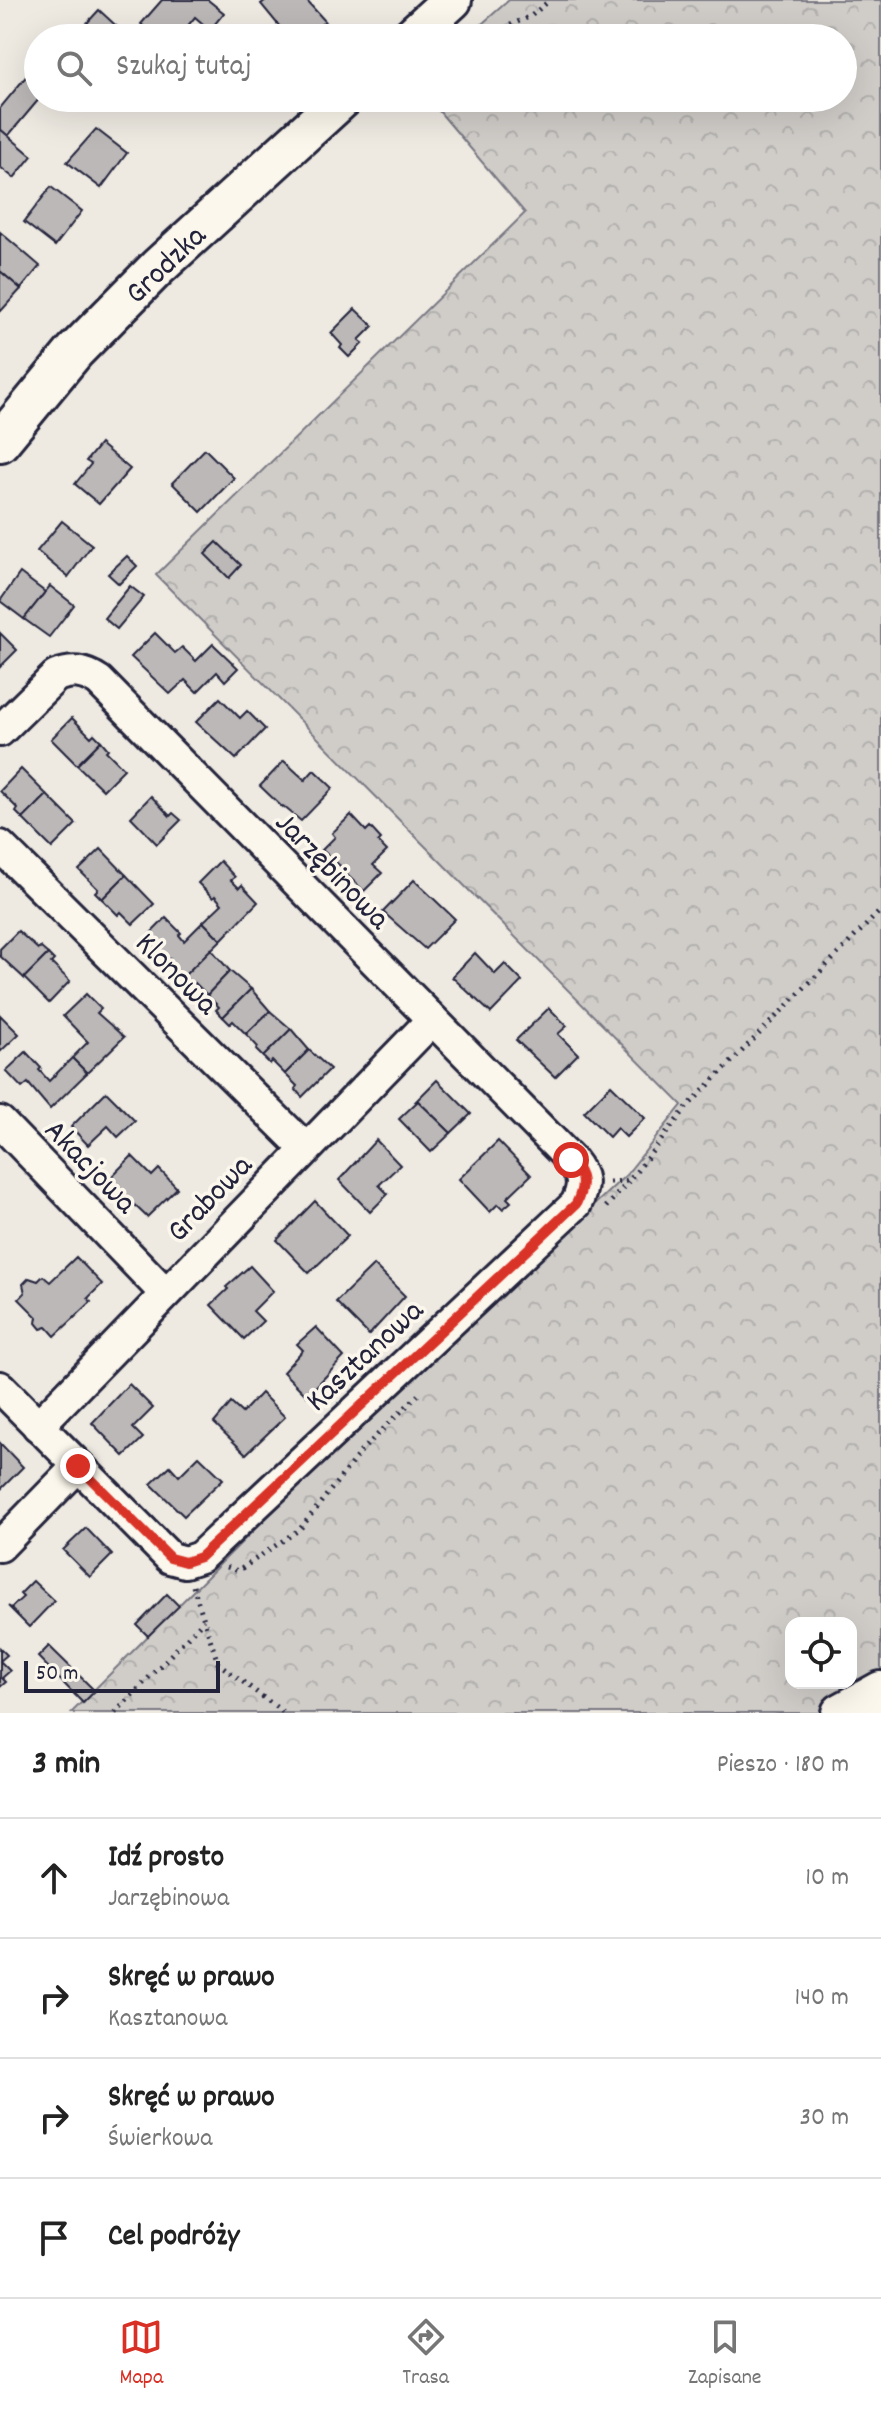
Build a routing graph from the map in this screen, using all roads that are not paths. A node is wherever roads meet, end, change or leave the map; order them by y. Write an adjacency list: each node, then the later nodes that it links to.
1 (452, 0): 2 (street)
2 (425, 24)
3 (328, 112): 4 (street, Grodzka)
4 (0, 442)
5 (0, 731): 7 (street, Jarzębinowa)
6 (0, 846): 9 (street, Klonowa)
7 (432, 1020): 9 (street, Grabowa); 10 (street, Jarzębinowa)
8 (0, 1122): 11 (street, Akacjowa)
9 (306, 1149): 11 (street, Grabowa)
10 (579, 1193): 14 (street, Kasztanowa)
11 (165, 1293): 13 (street, Grabowa)
12 (0, 1387): 13 (street)
13 (38, 1426): 14 (street)
14 (78, 1466): 15 (street)
15 (0, 1546)
16 (881, 1691): 17 (street)
17 (841, 1713)

